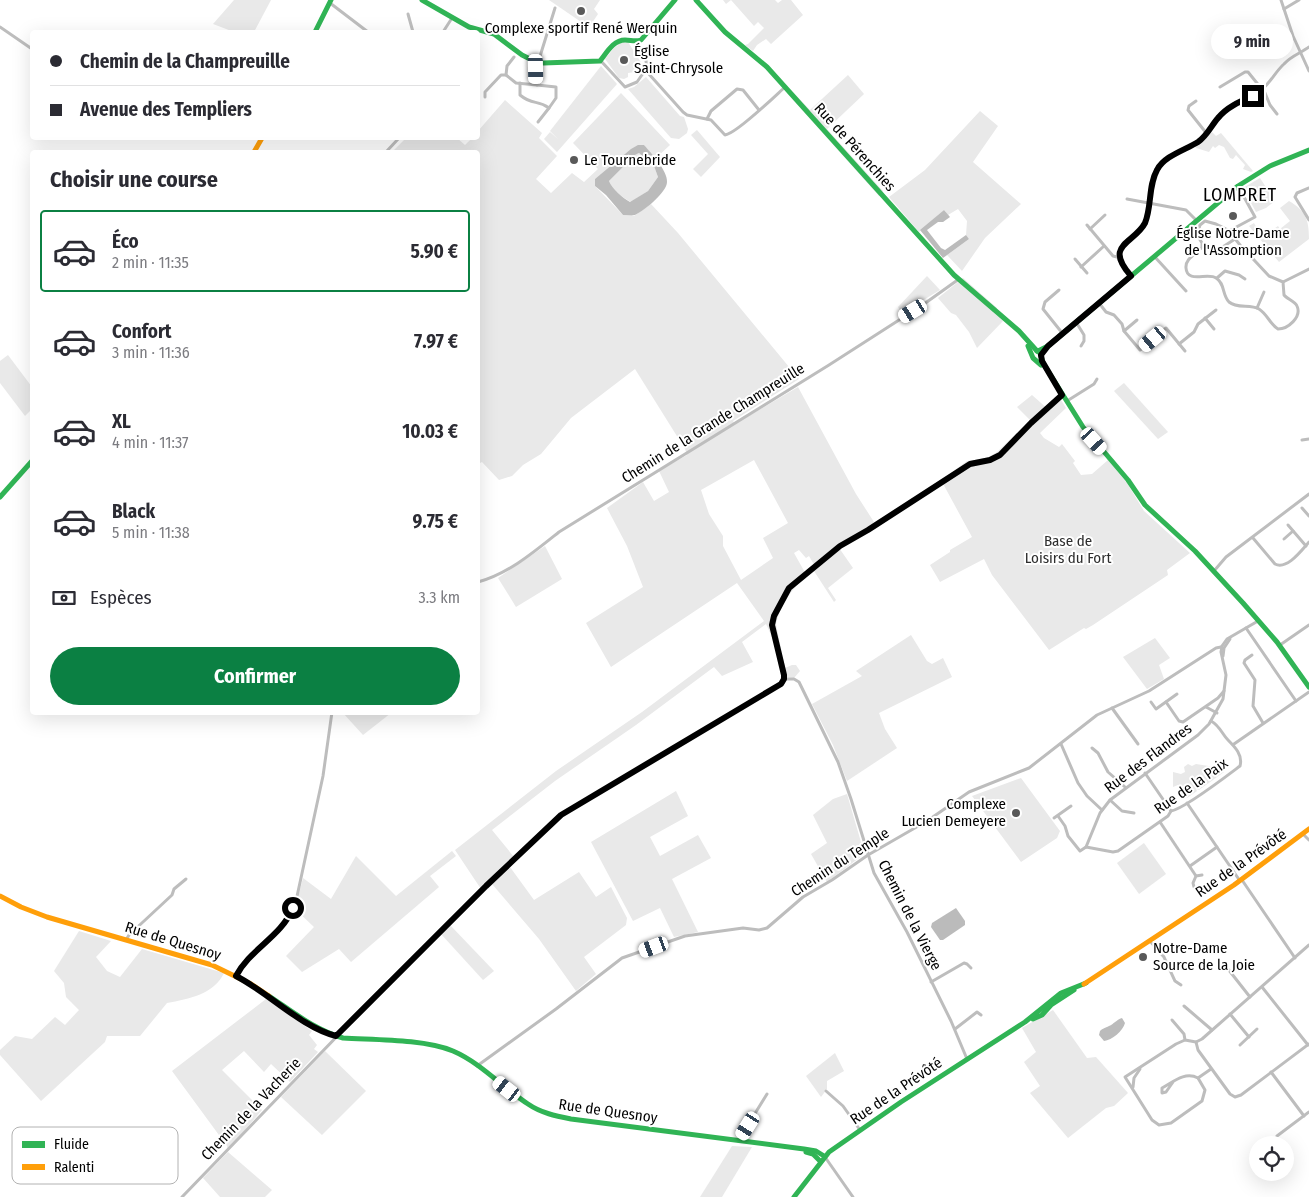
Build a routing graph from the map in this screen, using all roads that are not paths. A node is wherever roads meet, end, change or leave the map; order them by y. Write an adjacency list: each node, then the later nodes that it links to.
1 (422, 0): 10 (street)
2 (676, 0): 18 (street)
3 (696, 0): 30 (street, Rue de Pérenchies)
4 (1281, 0): 8 (street)
5 (1299, 0): 8 (street)
6 (331, 2): 12 (street); 13 (street)
7 (555, 8): 24 (street)
8 (1284, 9): 21 (street)
9 (408, 14): 14 (street)
10 (452, 18): 15 (street); 16 (street)
11 (0, 27): 20 (street)
12 (316, 30)
13 (366, 30)
14 (412, 30)
15 (444, 30)
16 (474, 30)
17 (480, 32): 24 (street)
18 (637, 42): 23 (street); 25 (street)
19 (1309, 47): 21 (street)
20 (30, 48)
21 (1300, 53): 26 (street); 32 (street)
22 (514, 57): 27 (street)
23 (601, 60): 24 (street); 25 (street)
24 (538, 62): 29 (street)
25 (646, 68): 38 (street)
26 (1309, 71)
27 (506, 75): 28 (street); 33 (street)
28 (520, 83): 29 (street); 35 (street)
29 (537, 85): 35 (street)
30 (785, 87): 36 (street); 66 (street, Rue de Pérenchies)
31 (1220, 87): 32 (street)
32 (1262, 90): 37 (street); 40 (street)
33 (485, 97)
34 (1196, 102): 40 (street)
35 (549, 108): 39 (street)
36 (759, 110): 38 (street); 38 (street)
37 (1277, 114)
38 (707, 119)
39 (538, 122)
40 (1207, 134): 47 (street)
41 (397, 140): 42 (street)
42 (388, 150)
43 (1309, 150): 44 (street)
44 (1238, 186): 50 (street); 54 (street)
45 (1309, 188): 48 (street)
46 (1126, 199): 47 (street)
47 (1149, 203): 50 (street); 59 (street)
48 (1307, 213): 49 (street)
49 (1309, 220)
50 (1198, 221): 54 (street); 58 (street); 65 (street)
51 (1108, 222): 53 (street)
52 (1086, 225): 53 (street)
53 (1090, 229): 56 (street)
54 (1229, 231): 55 (street)
55 (1235, 239): 57 (street); 68 (street)
56 (1104, 246): 59 (street); 61 (street)
57 (1218, 250)
58 (1154, 256): 64 (street); 70 (street)
59 (1121, 258): 64 (street)
60 (1075, 259): 61 (street)
61 (1082, 267): 63 (street)
62 (1309, 269): 68 (street)
63 (1087, 274)
64 (1131, 276): 72 (street)
65 (1217, 278): 67 (street); 73 (street)
66 (959, 279): 84 (street, Rue de Pérenchies); 102 (street, Chemin de la Grande Champreuille)
67 (1245, 279)
68 (1283, 282): 73 (street)
69 (1059, 290): 80 (street)
70 (1186, 291)
71 (1264, 292): 73 (street)
72 (1099, 303): 77 (street); 79 (street)
73 (1258, 308)
74 (1216, 310): 75 (street)
75 (1205, 318): 78 (street); 81 (street)
76 (1137, 320): 79 (street)
77 (1076, 322): 80 (street); 82 (street)
78 (1214, 329)
79 (1124, 331): 81 (street)
80 (1063, 334): 84 (street)
81 (1179, 344): 83 (street)
82 (1081, 346)
83 (1185, 351)
84 (1037, 355): 86 (street, Rue de Pérenchies)
85 (1096, 379): 87 (street)
86 (1062, 395): 87 (street, Rue de Pérenchies); 109 (street)
87 (1066, 402): 101 (street, Rue de Pérenchies)
88 (1309, 439): 89 (street)
89 (1302, 440)
90 (30, 463): 92 (street)
91 (1309, 494): 97 (street)
92 (0, 497)
93 (1302, 508): 94 (street)
94 (1309, 516)
95 (1288, 525): 96 (street)
96 (1293, 531): 98 (street); 100 (street)
97 (1253, 538): 100 (street); 101 (street)
98 (1284, 538)
99 (1309, 542): 100 (street)
100 (1306, 546)
101 (1214, 572): 103 (street)
102 (480, 581)
103 (1258, 620): 105 (street); 106 (street)
104 (1309, 625): 106 (street)
105 (1246, 628): 107 (street); 114 (street)
106 (1280, 645): 110 (street)
107 (1222, 650): 111 (street, Rue des Flandres); 119 (street, Chemin du Temple)
108 (1252, 655): 124 (street)
109 (784, 679): 143 (street, Chemin de la Vierge); 169 (street, Chemin de la Vacherie)
110 (1309, 687)
111 (1224, 691): 117 (street); 121 (street, Rue des Flandres)
112 (1309, 692): 114 (street, Rue de la Paix)
113 (1177, 694): 116 (street)
114 (1296, 701): 124 (street, Rue de la Paix)
115 (1151, 702): 116 (street)
116 (1166, 702): 118 (street)
117 (1210, 704): 118 (street); 120 (street)
118 (1205, 707): 120 (street)
119 (1112, 708): 125 (street, Chemin du Temple); 126 (street)
120 (1211, 708): 121 (street)
121 (1217, 713): 123 (street, Rue des Flandres)
122 (332, 715): 157 (street)
123 (1212, 721): 127 (street); 129 (street, Rue des Flandres)
124 (1263, 723): 127 (street, Rue de la Paix)
125 (1061, 744): 134 (street); 143 (street, Chemin du Temple)
126 (1138, 744)
127 (1234, 744): 132 (street, Rue de la Paix)
128 (1092, 748): 130 (street)
129 (1145, 773): 130 (street, Rue des Flandres); 135 (street)
130 (1125, 787): 131 (street, Rue des Flandres)
131 (1110, 800): 134 (street, Rue des Flandres); 136 (street)
132 (1187, 803): 135 (street, Rue de la Paix); 141 (street)
133 (1071, 806): 142 (street)
134 (1102, 810): 142 (street, Rue des Flandres)
135 (1171, 811): 137 (street, Rue de la Paix)
136 (1134, 814)
137 (1160, 822): 142 (street, Rue de la Paix); 144 (street)
138 (1309, 829): 139 (street, Rue de la Prévôté)
139 (1303, 834): 140 (street); 148 (street, Rue de la Prévôté)
140 (1309, 840)
141 (1217, 847): 144 (street); 148 (street)
142 (1086, 848)
143 (868, 855): 158 (street, Chemin de la Vierge); 177 (street, Chemin du Temple)
144 (1190, 866): 146 (street)
145 (1202, 875): 146 (street)
146 (1196, 876): 149 (street)
147 (186, 879): 151 (street)
148 (1241, 881): 152 (street, Rue de la Prévôté); 154 (street)
149 (1194, 888)
150 (0, 896): 151 (street, Rue de Quesnoy)
151 (126, 940): 157 (street, Rue de Quesnoy)
152 (1150, 941): 159 (street); 175 (street, Rue de la Prévôté)
153 (1309, 945): 154 (street)
154 (1295, 958): 160 (street)
155 (971, 968): 158 (street)
156 (1228, 969): 161 (street)
157 (236, 976): 169 (street, Rue de Quesnoy)
158 (931, 982): 166 (street, Chemin de la Vierge)
159 (1181, 985)
160 (1262, 987): 161 (street); 174 (street)
161 (1250, 997): 163 (street)
162 (1184, 1006): 168 (street)
163 (1230, 1014): 168 (street); 170 (street)
164 (981, 1015): 166 (street)
165 (1172, 1020): 171 (street)
166 (955, 1029): 175 (street, Chemin de la Vierge)
167 (1258, 1029): 170 (street)
168 (1212, 1030): 172 (street)
169 (336, 1036): 177 (street, Rue de Quesnoy); 195 (street, Chemin de la Vacherie)
170 (1249, 1036): 173 (street)
171 (1185, 1040): 172 (street); 176 (street)
172 (1196, 1042): 178 (street)
173 (1240, 1044)
174 (1309, 1045): 179 (street)
175 (967, 1060): 189 (street, Rue de la Prévôté)
176 (1144, 1065): 180 (street); 184 (street)
177 (477, 1066): 191 (street, Rue de Quesnoy)
178 (1211, 1068): 179 (street); 181 (street)
179 (1271, 1072): 188 (street)
180 (1125, 1077): 182 (street); 184 (street)
181 (1198, 1078): 183 (street); 184 (street)
182 (1121, 1080)
183 (1174, 1082)
184 (1133, 1087)
185 (826, 1091): 189 (street)
186 (767, 1094): 191 (street)
187 (1309, 1112): 188 (street)
188 (1304, 1116): 190 (street)
189 (860, 1130): 193 (street, Rue de la Prévôté)
190 (1277, 1136)
191 (738, 1141): 192 (street, Rue de Quesnoy)
192 (784, 1147): 193 (street, Rue de Quesnoy); 194 (street, Rue de Quesnoy)
193 (824, 1156): 194 (street, Rue de la Prévôté); 197 (street)
194 (820, 1161): 196 (street, Rue de la Prévôté)
195 (182, 1197)
196 (794, 1197)
197 (853, 1197)

